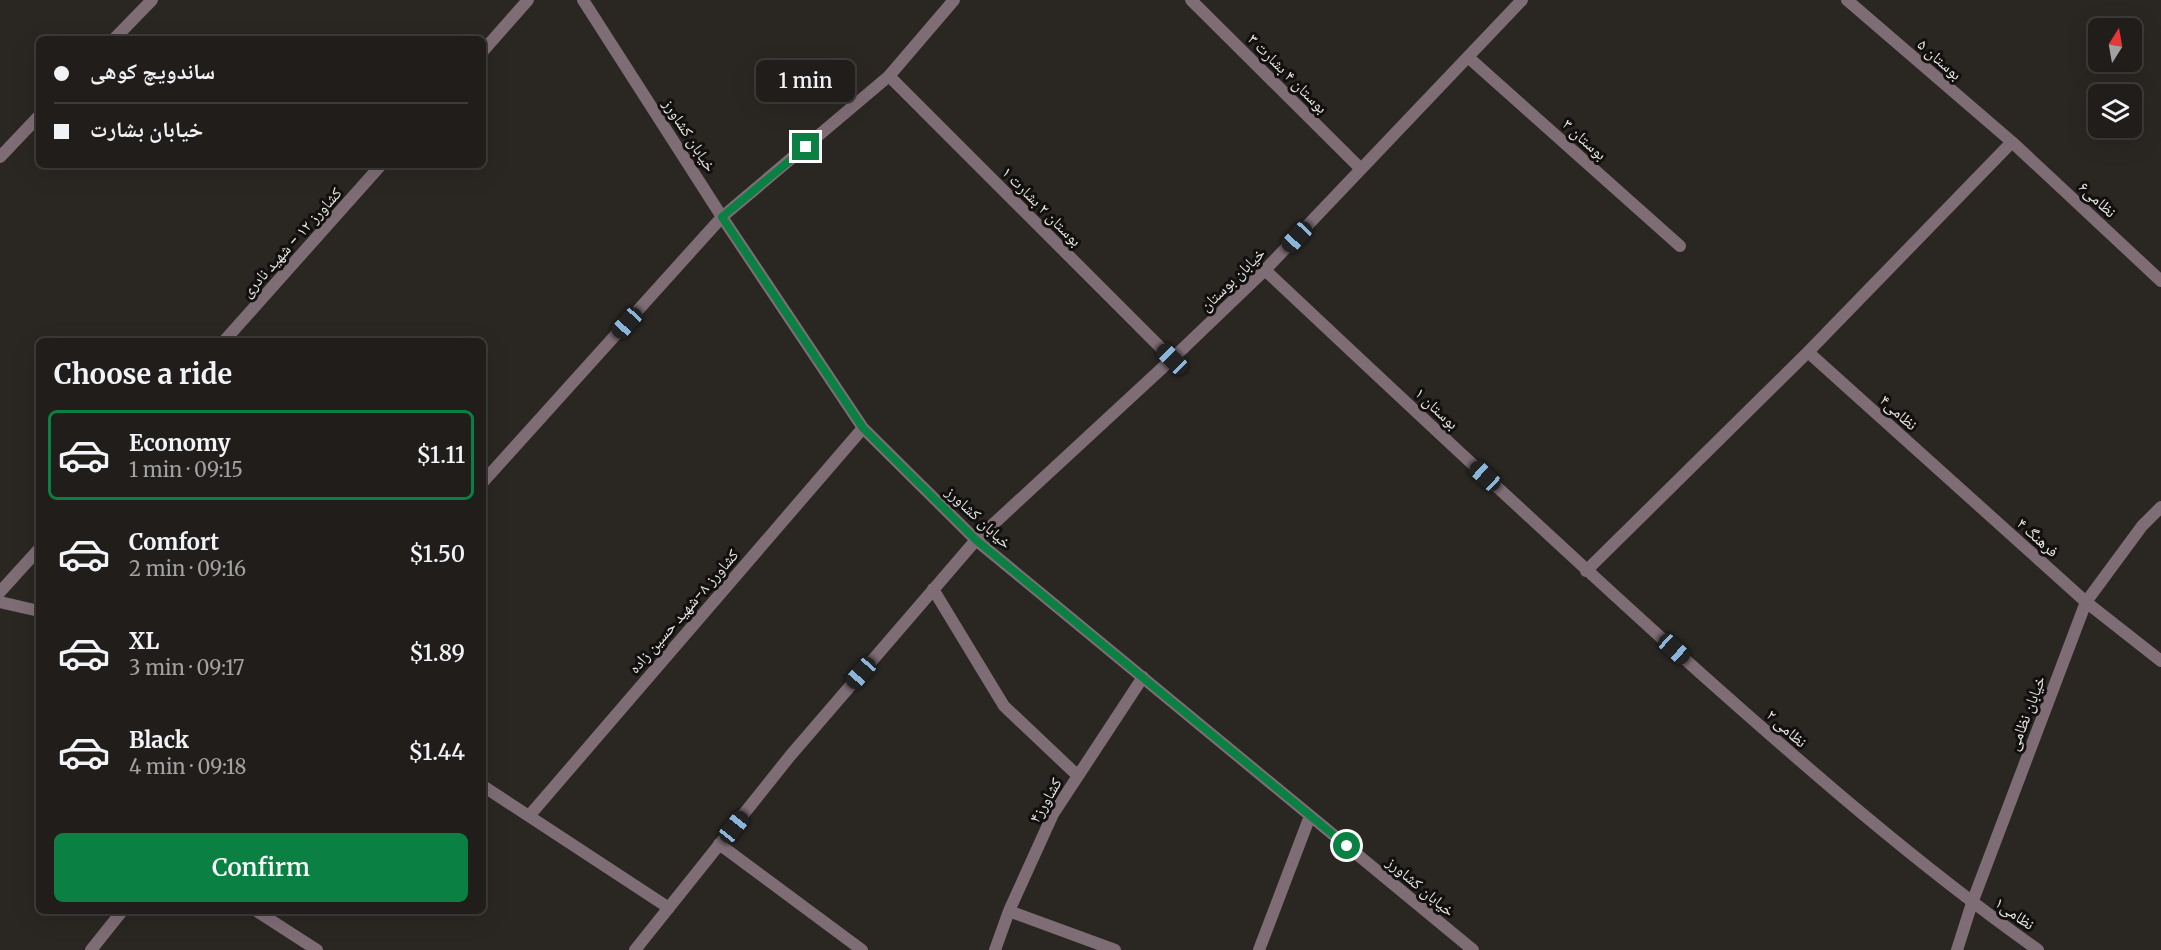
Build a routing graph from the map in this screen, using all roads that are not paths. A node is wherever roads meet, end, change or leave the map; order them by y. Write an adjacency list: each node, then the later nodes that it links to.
1 (152, 0): 8 (street)
2 (528, 0): 9 (street)
3 (583, 0): 17 (street, خیابان کشاورز)
4 (954, 0): 11 (street)
5 (1191, 0): 16 (street, بوستان ۴ بشارت ۳)
6 (1522, 0): 10 (street, خیابان بوستان)
7 (1847, 0): 13 (street, بوستان ۵)
8 (117, 36)
9 (486, 48)
10 (1468, 57): 16 (street, خیابان بوستان); 18 (street, بوستان ۳)
11 (889, 76): 17 (street); 23 (street, بوستان ۲ بشارت ۱)
12 (36, 119): 14 (street)
13 (2012, 142): 20 (street, نظامی۶); 22 (street)
14 (0, 157)
15 (378, 168): 21 (street, کشاورز ۱۲ - شهید نادری)
16 (1361, 169): 19 (street, خیابان بوستان)
17 (722, 217): 24 (street, خیابان کشاورز); 25 (street)
18 (1680, 246)
19 (1265, 270): 23 (street, خیابان بوستان); 30 (street, بوستان ۱)
20 (2161, 281)
21 (227, 338)
22 (1808, 352): 26 (street, نظامی۴); 30 (street)
23 (1172, 359): 28 (street, خیابان بوستان)
24 (863, 428): 28 (street, خیابان کشاورز); 40 (street, کشاورز ۸-شهید حسین زاده)
25 (486, 480)
26 (1968, 496): 34 (street, فرهنگ ۴)
27 (2161, 507): 34 (street, خیابان نظامی)
28 (976, 540): 31 (street, خیابان بوستان); 37 (street, خیابان کشاورز)
29 (36, 552): 32 (street)
30 (1586, 571): 43 (street, نظامی ۲)
31 (933, 589): 38 (street); 42 (street, خیابان بوستان)
32 (0, 592)
33 (0, 602): 35 (street)
34 (2086, 602): 36 (street, فرهنگ ۴); 43 (street, خیابان نظامی)
35 (36, 610)
36 (2161, 661)
37 (1143, 677): 38 (street, کشاورز۴); 41 (street, خیابان کشاورز)
38 (1078, 776): 45 (street, کشاورز۴)
39 (486, 788): 40 (street)
40 (529, 816): 44 (street)
41 (1310, 816): 54 (street); 55 (street, خیابان کشاورز)
42 (719, 844): 44 (street, خیابان بوستان); 51 (street)
43 (1972, 903): 56 (street, خیابان نظامی); 57 (street, نظامی۱)
44 (669, 908): 50 (street, خیابان بوستان)
45 (1010, 911): 52 (street, کشاورز۴); 53 (street)
46 (120, 914): 48 (street)
47 (261, 914): 49 (street)
48 (91, 950)
49 (317, 950)
50 (635, 950)
51 (862, 950)
52 (995, 950)
53 (1115, 950)
54 (1259, 950)
55 (1473, 950)
56 (1957, 950)
57 (2038, 950)

